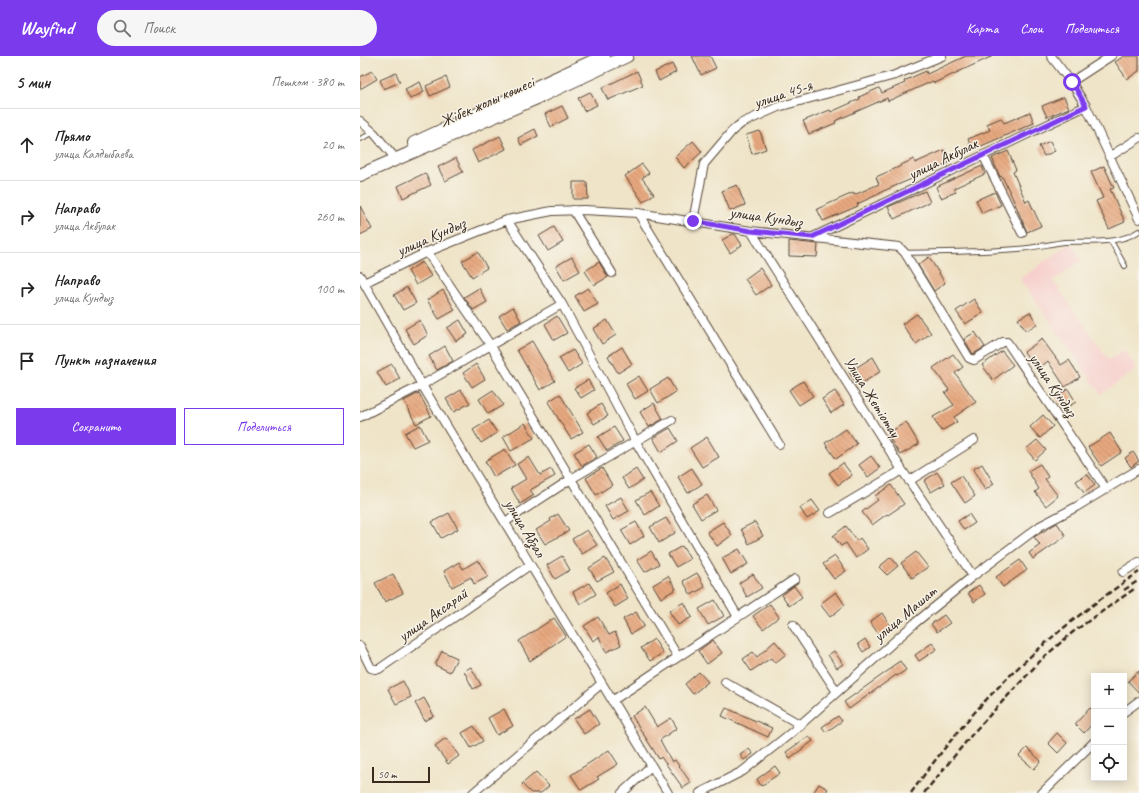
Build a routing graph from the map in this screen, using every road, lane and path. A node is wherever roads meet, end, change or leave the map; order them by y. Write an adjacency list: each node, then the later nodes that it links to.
1 (604, 56): 13 (main road, Жібек жолы көшесі)
2 (627, 56): 13 (main road, Жібек жолы көшесі)
3 (942, 56): 21 (street, улица 45-я)
4 (1051, 56): 6 (street)
5 (1110, 56): 6 (street)
6 (1072, 82): 7 (street)
7 (1086, 106): 12 (street, улица Акбулак); 14 (street)
8 (360, 121): 9 (street)
9 (374, 133): 11 (lane); 13 (street)
10 (1139, 138): 14 (street)
11 (360, 139)
12 (983, 155): 24 (street); 25 (street, улица Акбулак)
13 (394, 156): 15 (main road, Жібек жолы көшесі); 16 (main road, Жібек жолы көшесі)
14 (1109, 157): 20 (street)
15 (360, 166)
16 (360, 175)
17 (573, 210): 18 (street, улица Кундыз); 19 (street, улица Кундыз); 30 (street)
18 (638, 213): 21 (street, улица Кундыз); 39 (street)
19 (507, 220): 27 (street, улица Кундыз); 32 (street)
20 (1139, 220)
21 (693, 221): 22 (street, улица Кундыз)
22 (751, 231): 25 (street, улица Кундыз); 41 (street, Улица Жетіотау)
23 (1139, 231): 26 (lane)
24 (1022, 233)
25 (812, 237): 28 (street, улица Кундыз)
26 (1111, 241): 28 (lane); 29 (lane)
27 (427, 252): 31 (street, улица Кундыз); 33 (street)
28 (904, 253): 44 (street, улица Кундыз)
29 (1124, 266)
30 (612, 273)
31 (362, 279): 34 (street, улица Абзал)
32 (562, 304): 33 (street); 38 (street)
33 (491, 346): 34 (street); 42 (street)
34 (422, 385): 35 (street); 46 (street, улица Абзал)
35 (360, 417)
36 (672, 420): 38 (street)
37 (974, 440): 43 (street)
38 (636, 442): 42 (street); 52 (street)
39 (779, 444)
40 (1139, 469): 44 (street, улица Машат)
41 (902, 470): 43 (street, Улица Жетіотау); 45 (street)
42 (571, 479): 46 (street); 55 (street)
43 (909, 481): 50 (street, Улица Жетіотау)
44 (1106, 489): 50 (street, улица Машат)
45 (830, 513)
46 (505, 522): 48 (street, улица Абзал)
47 (1139, 562): 49 (street)
48 (530, 565): 54 (street, улица Аксарай); 57 (street, улица Абзал)
49 (1123, 572)
50 (973, 576): 58 (street, улица Машат)
51 (795, 579): 52 (street)
52 (738, 617): 55 (street)
53 (793, 625): 58 (street)
54 (360, 646)
55 (678, 657): 59 (street)
56 (725, 682): 62 (street)
57 (602, 684): 59 (street, улица Абзал); 65 (street)
58 (837, 692): 62 (street, улица Машат)
59 (612, 701): 64 (street, улица Абзал)
60 (1139, 701): 61 (street)
61 (1127, 710)
62 (801, 725): 68 (street, улица Машат)
63 (1091, 745): 69 (street)
64 (651, 766): 66 (street); 67 (street, улица Абзал)
65 (473, 793)
66 (622, 793)
67 (668, 793)
68 (700, 793)
69 (1042, 793)

